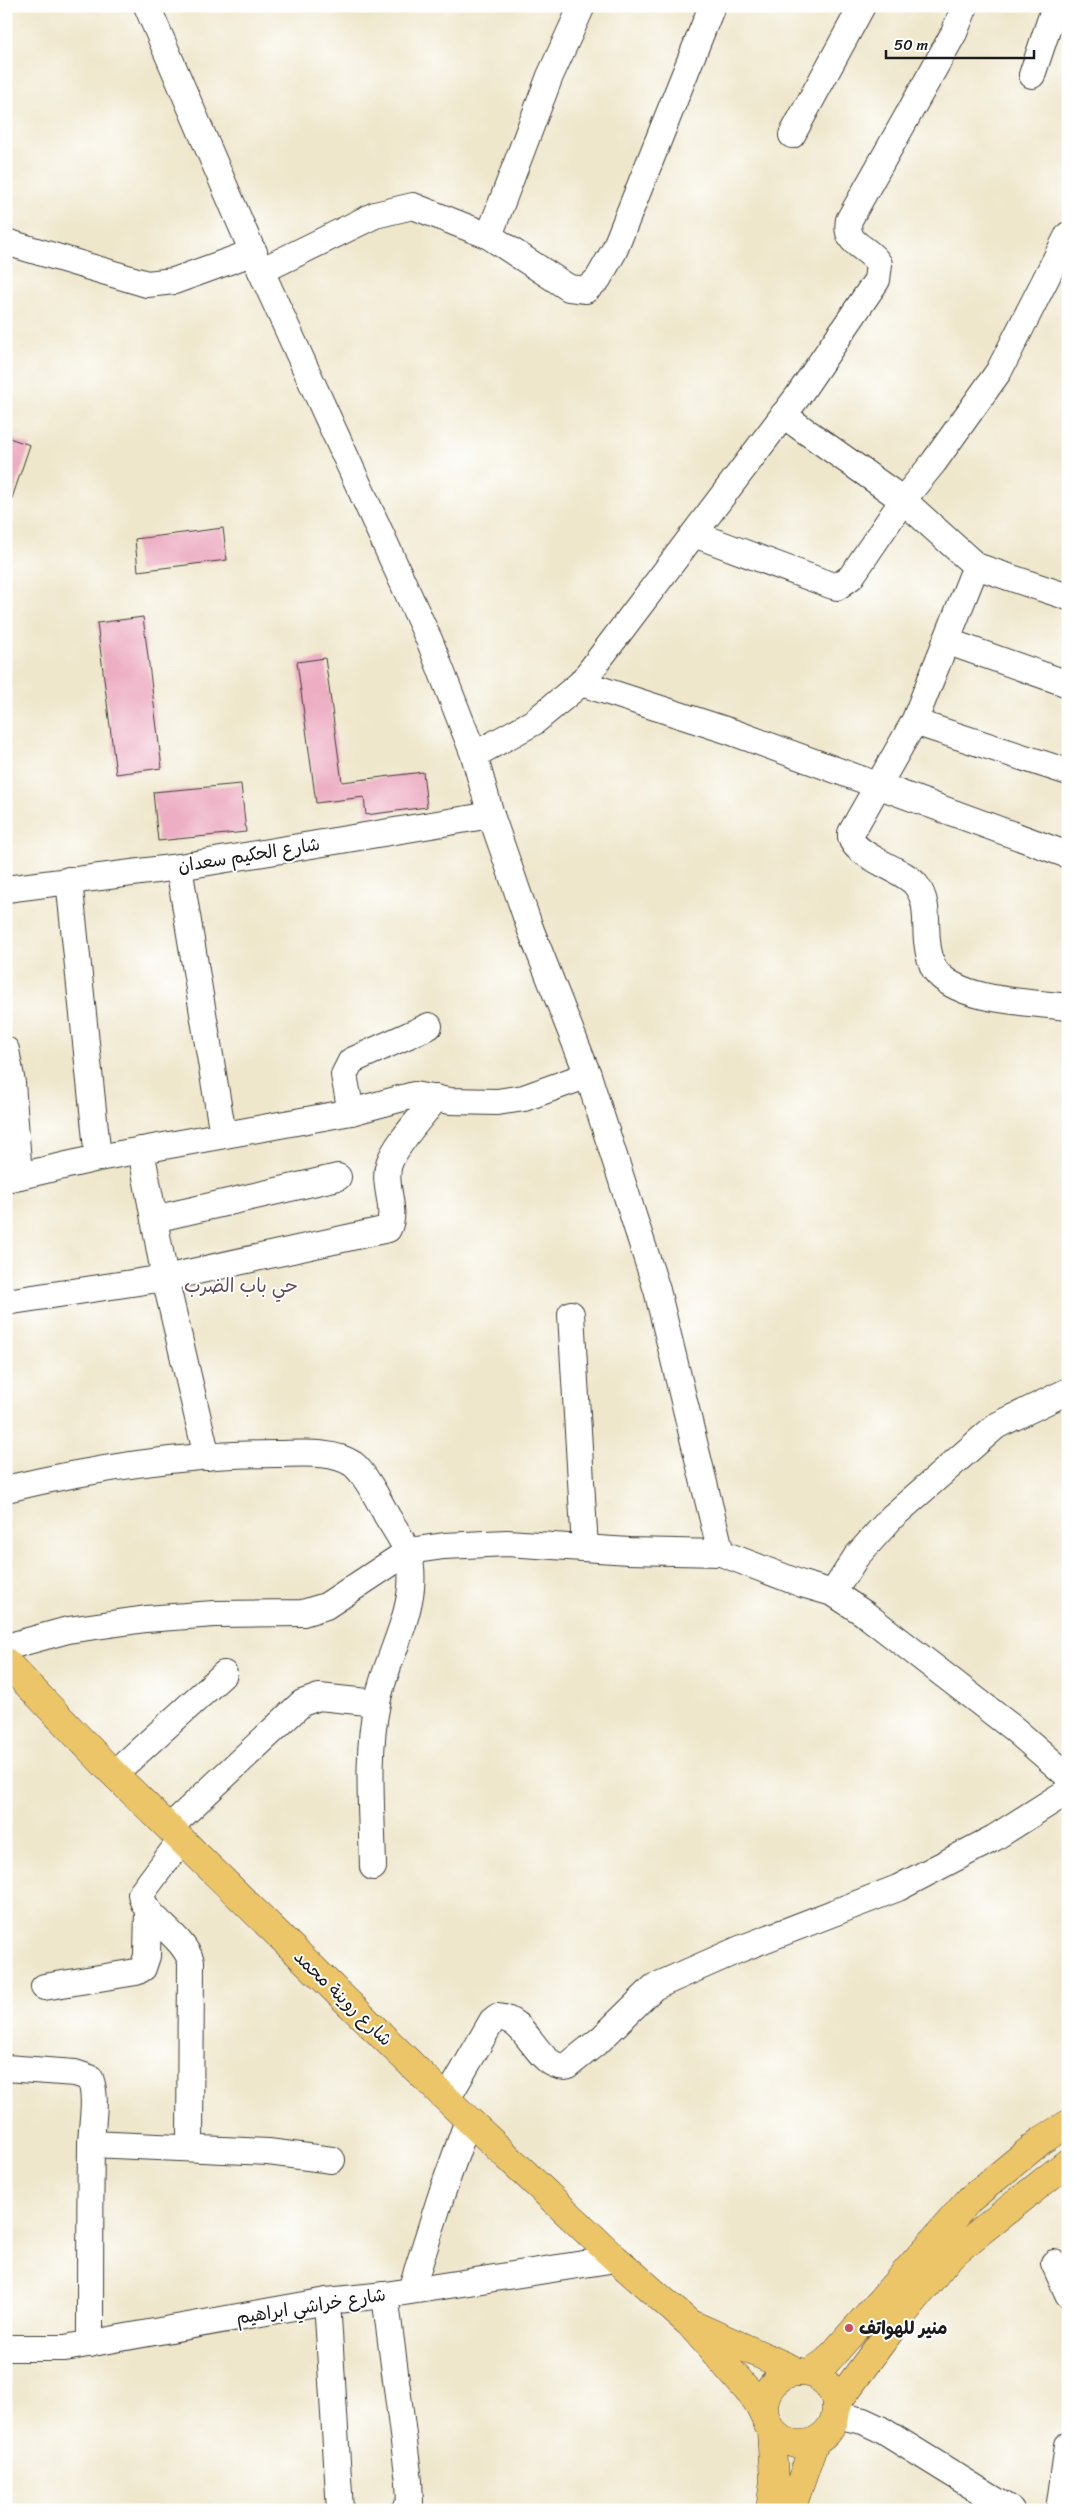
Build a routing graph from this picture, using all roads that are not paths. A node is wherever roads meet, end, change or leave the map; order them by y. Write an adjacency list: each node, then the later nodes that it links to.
1 (147, 6): 12 (street)
2 (582, 6): 10 (street)
3 (712, 6): 10 (street)
4 (862, 6): 8 (street)
5 (964, 6): 13 (street)
6 (1055, 6): 7 (street)
7 (1032, 75)
8 (792, 135)
9 (1068, 235): 14 (street)
10 (489, 236): 12 (street)
11 (6, 242): 12 (street)
12 (257, 261): 22 (street)
13 (783, 415): 14 (street); 15 (street)
14 (903, 500): 15 (street); 16 (street)
15 (694, 534): 19 (street)
16 (976, 566): 17 (street); 18 (street)
17 (1068, 597)
18 (946, 641): 20 (street); 21 (street)
19 (581, 683): 22 (street); 24 (street)
20 (1068, 684)
21 (914, 722): 23 (street); 24 (street)
22 (474, 755): 25 (street)
23 (1068, 772)
24 (878, 785): 26 (street); 30 (street)
25 (491, 815): 27 (street, شارع الحكيم سعدان); 33 (street)
26 (1068, 855)
27 (179, 867): 28 (street, شارع الحكيم سعدان); 36 (street)
28 (69, 880): 29 (street, شارع الحكيم سعدان); 38 (street)
29 (6, 889)
30 (1068, 1008)
31 (429, 1026): 35 (street)
32 (6, 1050): 39 (street)
33 (588, 1075): 34 (street); 50 (street)
34 (436, 1098): 35 (street); 42 (street)
35 (351, 1112): 36 (street)
36 (223, 1135): 37 (street)
37 (141, 1150): 38 (street); 41 (street)
38 (98, 1158): 39 (street)
39 (13, 1177)
40 (338, 1177): 41 (street)
41 (154, 1219): 42 (street)
42 (165, 1278): 43 (street); 46 (street)
43 (6, 1302)
44 (571, 1314): 48 (street)
45 (1068, 1391): 51 (street)
46 (206, 1456): 47 (street); 49 (street)
47 (6, 1489)
48 (585, 1548): 49 (street); 50 (street)
49 (409, 1551): 52 (street); 55 (street)
50 (721, 1552): 51 (street)
51 (833, 1593): 57 (street)
52 (6, 1647)
53 (6, 1662): 56 (main road, شارع روينة محمد)
54 (224, 1674): 56 (street)
55 (377, 1703): 59 (street); 60 (street)
56 (114, 1774): 59 (main road, شارع روينة محمد)
57 (1068, 1776)
58 (1068, 1791): 64 (street)
59 (175, 1834): 61 (street); 64 (main road, شارع روينة محمد)
60 (373, 1867)
61 (148, 1910): 62 (street); 68 (street)
62 (44, 1987)
63 (6, 2068): 67 (street)
64 (446, 2099): 65 (main road, شارع روينة محمد)
65 (468, 2120): 71 (main road, شارع روينة محمد); 73 (street)
66 (1068, 2124): 80 (main road)
67 (90, 2144): 68 (street); 78 (street)
68 (190, 2148): 69 (street)
69 (332, 2160)
70 (1068, 2162): 81 (main road)
71 (616, 2259): 73 (street, شارع خراشي ابراهيم); 77 (main road, شارع روينة محمد)
72 (1054, 2263): 74 (street)
73 (412, 2290): 75 (street, شارع خراشي ابراهيم)
74 (1068, 2294)
75 (385, 2295): 76 (street, شارع خراشي ابراهيم); 86 (street)
76 (327, 2301): 78 (street, شارع خراشي ابراهيم); 85 (street)
77 (690, 2324): 80 (main road); 82 (main road)
78 (90, 2344): 79 (street, شارع خراشي ابراهيم)
79 (6, 2348)
80 (804, 2372): 81 (main road); 82 (main road)
81 (836, 2409): 83 (main road); 89 (street)
82 (769, 2426): 83 (main road); 87 (main road)
83 (815, 2441): 88 (main road)
84 (1068, 2445): 90 (street)
85 (340, 2510)
86 (404, 2510)
87 (770, 2510)
88 (791, 2510)
89 (1011, 2510)
90 (1059, 2510)

